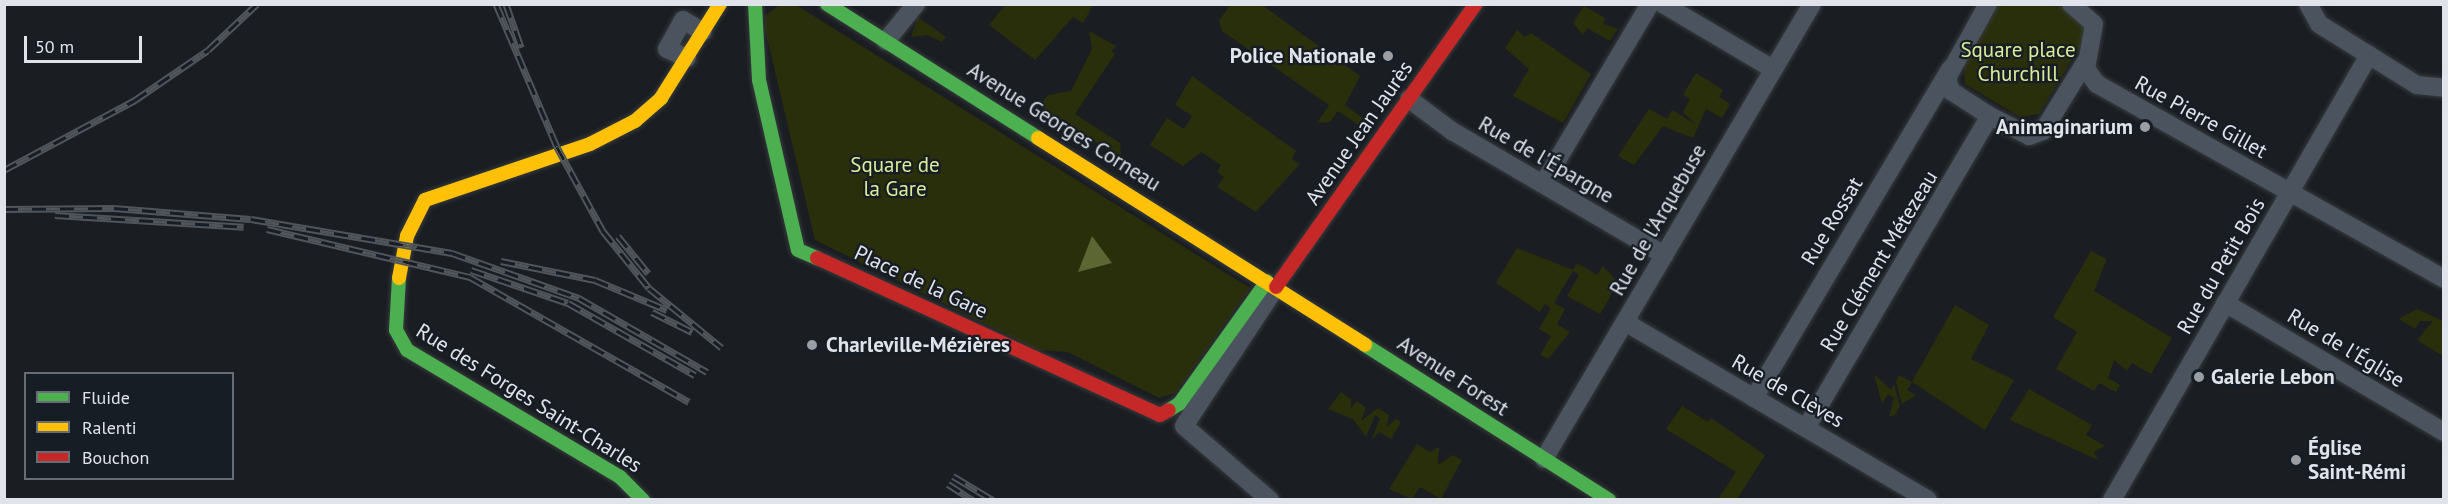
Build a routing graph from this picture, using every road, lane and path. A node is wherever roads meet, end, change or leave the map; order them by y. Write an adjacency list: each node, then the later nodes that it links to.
1 (720, 4): 12 (street)
2 (755, 4): 26 (street, Place de la Gare)
3 (827, 4): 13 (street, Avenue Georges Corneau)
4 (916, 4): 13 (street)
5 (1476, 4): 20 (street, Avenue Jean Jaurès)
6 (1650, 4): 22 (street)
7 (1662, 4): 17 (street)
8 (1812, 4): 17 (street, Rue de l'Arquebuse)
9 (1988, 4): 18 (street, Rue Rossat)
10 (2071, 4): 16 (street)
11 (2308, 4): 14 (street)
12 (703, 32): 15 (street)
13 (886, 41): 26 (street, Avenue Georges Corneau)
14 (2369, 55): 19 (street); 23 (street, Rue du Petit Bois)
15 (687, 58): 33 (street, Rue des Forges Saint-Charles)
16 (2086, 61): 21 (street); 23 (street, Rue Pierre Gillet)
17 (1773, 69): 24 (street, Rue de l'Arquebuse)
18 (1950, 69): 21 (street); 29 (street, Rue Rossat)
19 (2444, 88)
20 (1409, 99): 22 (street, Rue de l'Épargne); 26 (street, Avenue Jean Jaurès)
21 (1990, 116): 30 (street, Rue Clément Métezeau)
22 (1543, 184): 24 (street, Rue de l'Épargne)
23 (2290, 192): 25 (street, Rue Pierre Gillet); 27 (street, Rue du Petit Bois)
24 (1664, 255): 28 (street, Rue de l'Arquebuse)
25 (2444, 279)
26 (1272, 284): 32 (street, Avenue Forest); 34 (street)
27 (2225, 303): 31 (street, Rue de l'Église); 37 (street, Rue du Petit Bois)
28 (1624, 322): 29 (street, Rue de Clèves); 32 (street, Rue de l'Arquebuse)
29 (1754, 398): 30 (street, Rue de Clèves)
30 (1806, 428): 36 (street, Rue de Clèves)
31 (2444, 432)
32 (1544, 459): 35 (street, Avenue Forest)
33 (644, 500)
34 (1270, 500)
35 (1609, 500)
36 (1928, 500)
37 (2112, 500)

